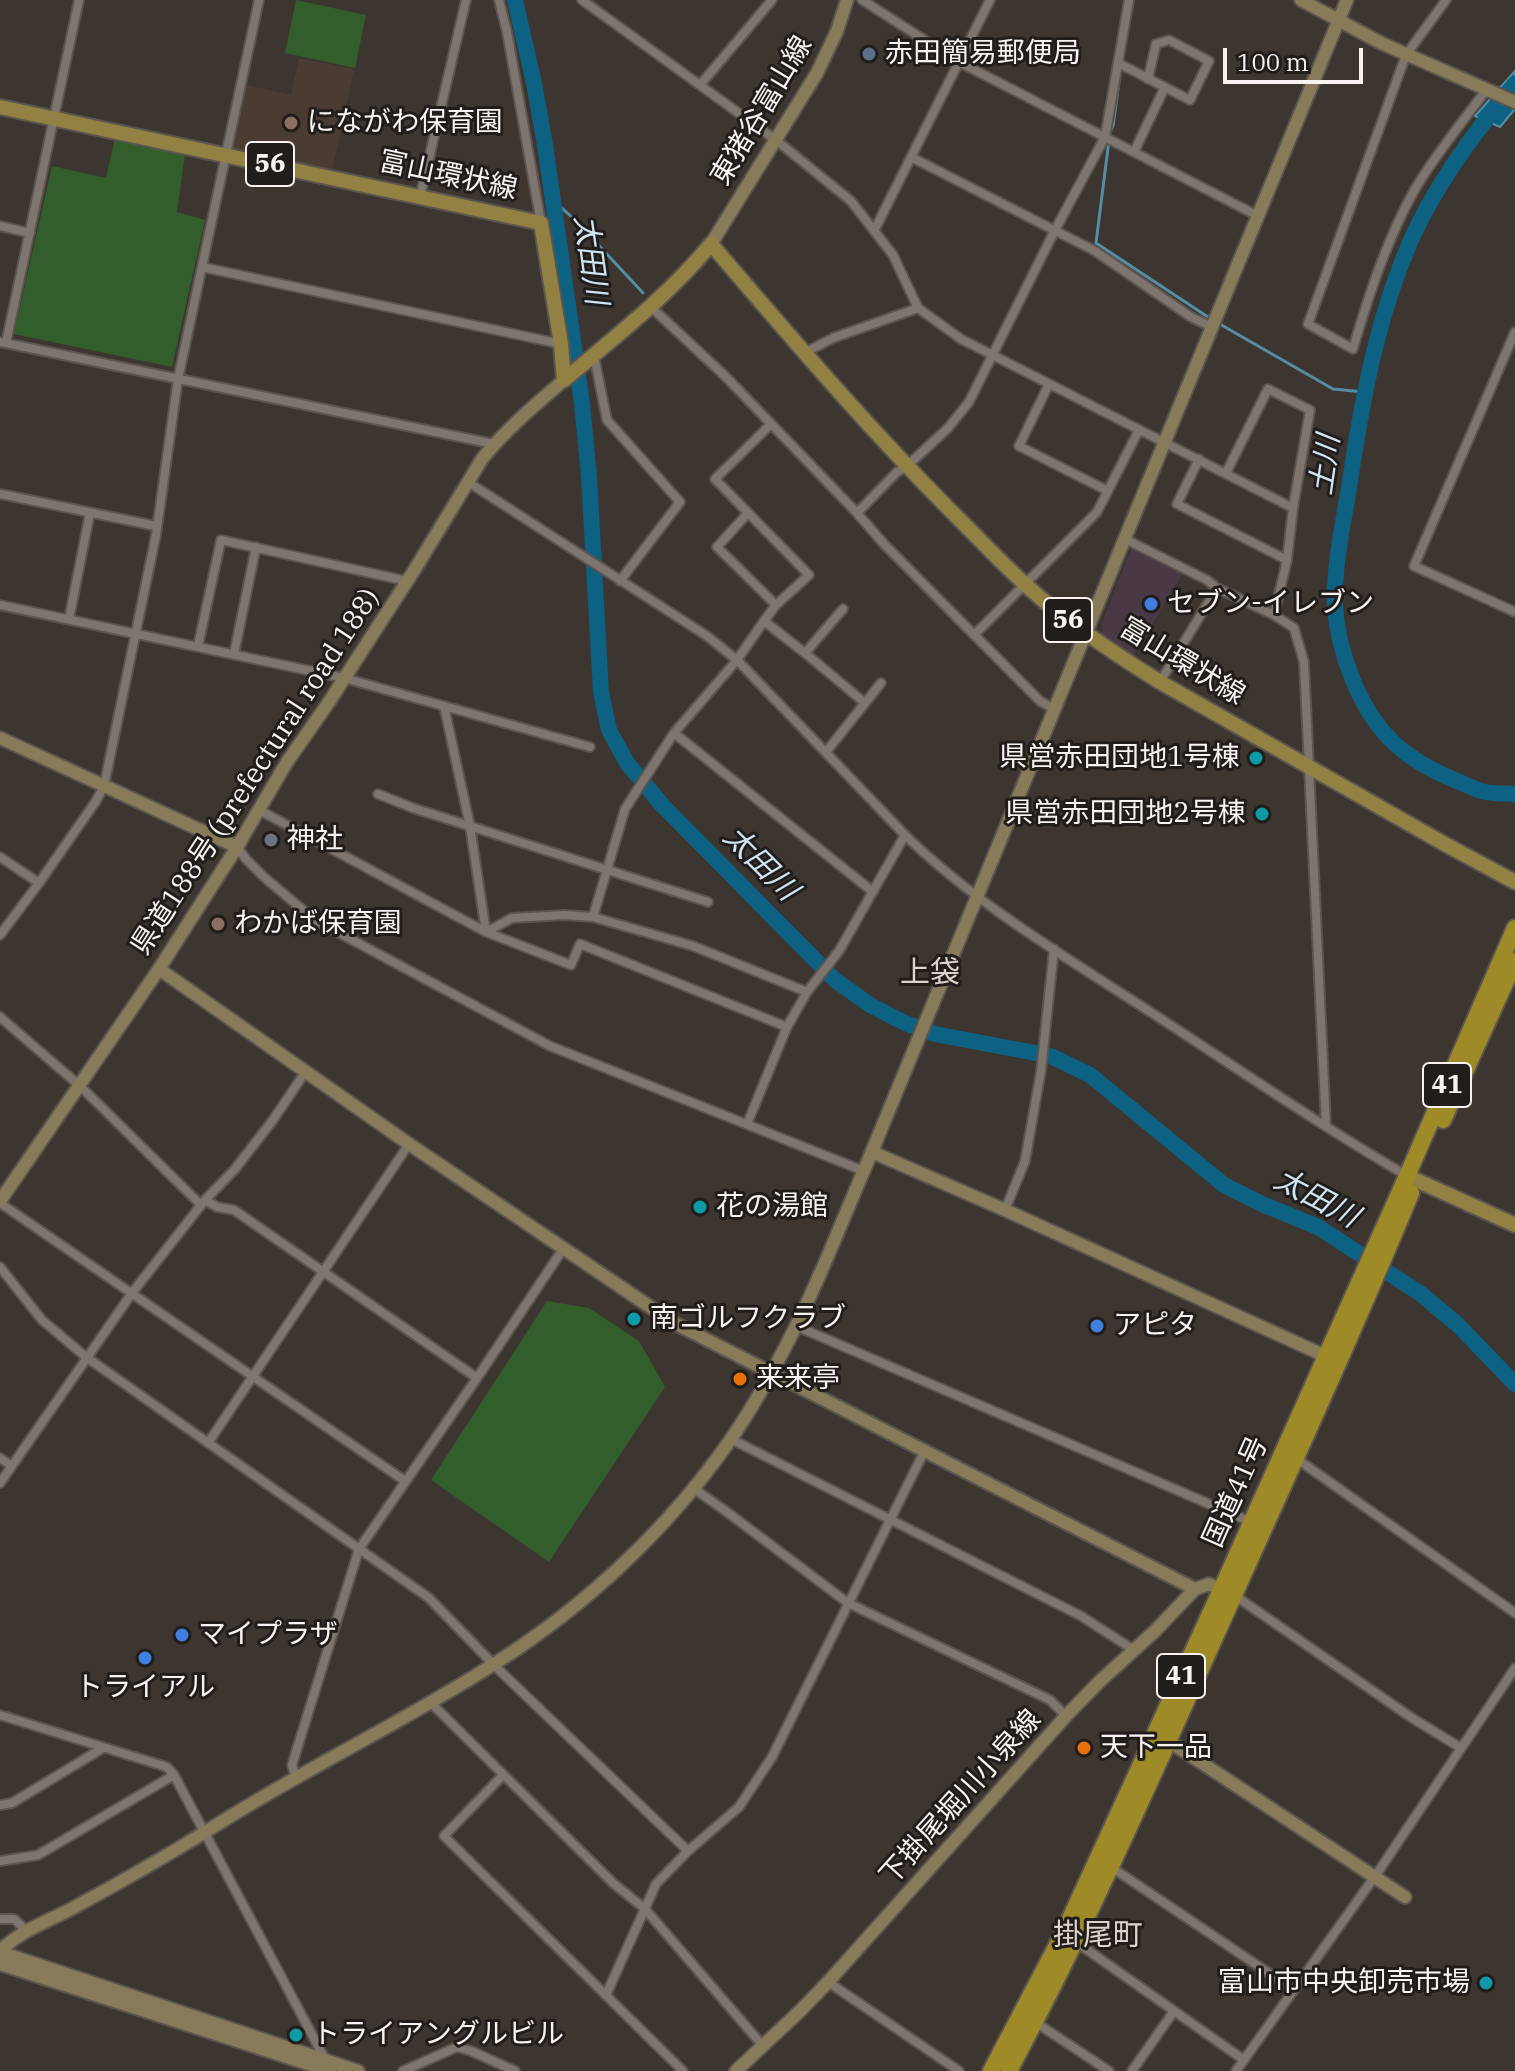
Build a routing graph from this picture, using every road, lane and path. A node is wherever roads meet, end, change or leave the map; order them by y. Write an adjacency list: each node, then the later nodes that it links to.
1 (79, 0): 24 (street)
2 (259, 0): 28 (street)
3 (466, 0): 30 (street)
4 (499, 0): 32 (street)
5 (582, 0): 19 (street)
6 (772, 0): 19 (street)
7 (847, 0): 26 (street, 東猪谷富山線)
8 (862, 0): 16 (street)
9 (990, 0): 16 (street)
10 (1129, 0): 17 (street)
11 (1301, 0): 14 (street)
12 (1347, 0): 14 (street)
13 (1446, 0): 15 (street)
14 (1339, 19): 15 (street); 31 (street)
15 (1406, 55): 21 (street); 21 (street)
16 (959, 62): 25 (street); 29 (street)
17 (1118, 63): 18 (street); 25 (street)
18 (1148, 79): 20 (street); 20 (street)
19 (700, 85): 26 (street)
20 (1165, 87): 27 (street)
21 (1489, 90): 22 (street)
22 (1515, 102)
23 (0, 107): 24 (main road, 富山環状線 / 56)
24 (54, 118): 28 (main road, 富山環状線 / 56); 36 (street)
25 (1105, 137): 27 (street); 34 (street)
26 (776, 140): 35 (street); 37 (street, 東猪谷富山線)
27 (1134, 152): 31 (street)
28 (226, 155): 30 (main road, 富山環状線 / 56); 38 (street)
29 (911, 157): 34 (street); 35 (street)
30 (420, 197): 32 (main road, 富山環状線 / 56)
31 (1258, 216): 41 (street)
32 (541, 223): 44 (main road, 富山環状線)
33 (0, 226): 36 (street)
34 (1055, 230): 41 (street); 46 (street)
35 (874, 231): 40 (street)
36 (30, 233): 43 (street)
37 (711, 244): 39 (main road); 45 (main road, 富山環状線 / 56)
38 (202, 267): 44 (street); 48 (street)
39 (651, 307): 47 (main road); 51 (street)
40 (918, 308): 45 (street); 46 (street)
41 (1212, 327): 53 (street)
42 (1515, 332): 76 (street)
43 (3, 343): 48 (street)
44 (561, 344): 49 (main road, 富山環状線)
45 (804, 353): 56 (main road, 富山環状線 / 56)
46 (992, 354): 50 (street); 56 (street)
47 (594, 355): 49 (main road); 70 (street)
48 (178, 379): 54 (street); 65 (street)
49 (564, 380): 54 (street, 県道188号 (prefectural road 188))
50 (1049, 384): 52 (street); 59 (street)
51 (771, 424): 63 (street); 64 (street)
52 (1139, 430): 53 (street); 59 (street)
53 (1164, 443): 55 (street); 66 (street)
54 (494, 444): 58 (street, 県道188号 (prefectural road 188))
55 (1199, 459): 57 (street); 68 (street)
56 (906, 467): 64 (street); 71 (main road, 富山環状線 / 56)
57 (1226, 473): 61 (street); 61 (street)
58 (468, 482): 69 (street, 県道188号 (prefectural road 188)); 70 (street)
59 (1108, 491): 71 (street)
60 (0, 494): 62 (street)
61 (1293, 508): 68 (street)
62 (90, 513): 65 (street); 78 (street)
63 (748, 513): 74 (street); 74 (street)
64 (857, 513): 82 (street)
65 (156, 526): 80 (street)
66 (1125, 539): 72 (street); 81 (street)
67 (256, 547): 69 (street); 83 (street); 85 (street)
68 (1287, 560): 77 (street)
69 (407, 581): 87 (street, 県道188号 (prefectural road 188))
70 (620, 581): 86 (street)
71 (1025, 584): 81 (main road, 富山環状線 / 56); 82 (street)
72 (1217, 588): 77 (street); 88 (street)
73 (0, 605): 78 (street)
74 (776, 605): 79 (street)
75 (843, 609): 84 (street)
76 (1515, 612)
77 (1274, 615): 97 (street)
78 (69, 619): 80 (street)
79 (764, 621): 84 (street); 86 (street)
80 (137, 633): 83 (street); 98 (street)
81 (1085, 633): 88 (main road, 富山環状線 / 56); 92 (street)
82 (975, 634): 92 (street)
83 (198, 646): 85 (street)
84 (805, 653): 90 (street)
85 (234, 654): 87 (street)
86 (737, 660): 93 (street); 96 (street)
87 (344, 678): 91 (street); 100 (street, 県道188号 (prefectural road 188))
88 (1160, 682): 97 (main road, 富山環状線 / 56)
89 (881, 683): 90 (street)
90 (865, 703): 96 (street)
91 (444, 706): 95 (street); 101 (street)
92 (1054, 709): 109 (street)
93 (674, 733): 105 (street); 108 (street)
94 (0, 738): 98 (street)
95 (590, 747)
96 (826, 752): 102 (street)
97 (1309, 766): 106 (main road, 富山環状線 / 56); 124 (street)
98 (104, 786): 103 (street); 107 (street)
99 (378, 794): 101 (street)
100 (259, 810): 103 (street, 県道188号 (prefectural road 188)); 113 (street)
101 (470, 826): 105 (street); 113 (street)
102 (905, 835): 108 (street); 109 (street)
103 (237, 847): 117 (street, 県道188号 (prefectural road 188)); 123 (street)
104 (0, 857): 107 (street)
105 (606, 871): 110 (street); 111 (street)
106 (1515, 882)
107 (39, 883): 114 (street)
108 (872, 891): 118 (street)
109 (977, 895): 115 (street); 126 (street)
110 (708, 902)
111 (593, 917): 113 (street); 118 (street)
112 (1515, 928): 128 (highway, 国道41号 / 41)
113 (486, 932): 120 (street)
114 (0, 935)
115 (1054, 949): 124 (street); 132 (street)
116 (1515, 961): 128 (highway, 国道41号 / 41)
117 (159, 969): 121 (street); 122 (street, 県道188号 (prefectural road 188))
118 (807, 992): 120 (street)
119 (0, 1017): 122 (street)
120 (787, 1027): 123 (street)
121 (306, 1071): 125 (street); 131 (street)
122 (80, 1086): 129 (street, 県道188号 (prefectural road 188)); 131 (street)
123 (747, 1124): 127 (street)
124 (1326, 1125): 128 (street)
125 (409, 1144): 134 (street); 136 (street)
126 (872, 1152): 127 (street); 132 (street)
127 (864, 1171): 138 (street)
128 (1412, 1178): 133 (main road); 140 (highway, 国道41号 / 41)
129 (5, 1184): 130 (street, 県道188号 (prefectural road 188))
130 (0, 1202): 137 (street)
131 (203, 1202): 136 (street); 137 (street)
132 (1005, 1210): 140 (street)
133 (1515, 1225)
134 (563, 1249): 141 (street); 143 (street)
135 (0, 1267): 139 (street)
136 (323, 1272): 142 (street); 143 (street)
137 (132, 1293): 139 (street); 142 (street)
138 (796, 1326): 141 (street); 154 (street)
139 (86, 1357): 145 (street); 149 (street)
140 (1332, 1359): 148 (highway, 国道41号 / 41); 154 (highway, 国道41号 / 41)
141 (772, 1373): 144 (street); 146 (street)
142 (253, 1377): 145 (street); 150 (street)
143 (477, 1378): 150 (street)
144 (731, 1439): 152 (street); 153 (street)
145 (208, 1443): 155 (street)
146 (924, 1452): 153 (street); 156 (street)
147 (0, 1458): 149 (street)
148 (1297, 1459): 157 (highway, 国道41号 / 41); 159 (street)
149 (12, 1466): 151 (street)
150 (405, 1481): 155 (street)
151 (0, 1483)
152 (693, 1488): 158 (street); 161 (street)
153 (891, 1520): 158 (street); 160 (street)
154 (1251, 1522): 157 (highway, 国道41号 / 41)
155 (359, 1549): 161 (street); 171 (street)
156 (1195, 1589): 157 (street); 160 (street, 下掛尾堀川小泉線)
157 (1228, 1593): 166 (highway, 国道41号 / 41); 168 (street)
158 (848, 1603): 165 (street); 174 (street)
159 (1515, 1613)
160 (1134, 1650): 165 (street, 下掛尾堀川小泉線)
161 (494, 1664): 163 (street); 174 (street)
162 (1515, 1668): 168 (street)
163 (430, 1702): 170 (street); 171 (street)
164 (0, 1715): 167 (street)
165 (1066, 1716): 185 (street, 下掛尾堀川小泉線)
166 (1162, 1737): 176 (highway, 国道41号 / 41); 177 (street); 199 (highway, 国道41号 / 41)
167 (103, 1748): 169 (street); 172 (street)
168 (1461, 1748): 177 (street)
169 (174, 1775): 173 (street); 175 (street)
170 (503, 1775): 179 (street); 187 (street)
171 (296, 1778): 173 (street)
172 (0, 1805)
173 (204, 1832): 181 (street); 192 (street)
174 (688, 1851): 179 (street)
175 (0, 1861)
176 (1111, 1867): 182 (highway, 国道41号 / 41); 186 (street)
177 (1375, 1876): 178 (street); 186 (street)
178 (1405, 1897)
179 (645, 1909): 187 (street); 190 (street)
180 (0, 1919): 181 (street)
181 (26, 1930): 183 (street)
182 (1076, 1942): 188 (street); 189 (highway, 国道41号 / 41)
183 (0, 1952): 192 (street)
184 (0, 1964): 192 (street)
185 (828, 1982): 190 (street, 下掛尾堀川小泉線); 198 (street)
186 (1294, 1990): 191 (street)
187 (606, 1995): 196 (street)
188 (1174, 2011): 191 (street); 202 (street)
189 (1035, 2022): 200 (highway, 国道41号 / 41); 201 (street)
190 (763, 2046): 197 (street, 下掛尾堀川小泉線)
191 (1244, 2060): 203 (street)
192 (328, 2065): 193 (street)
193 (358, 2071)
194 (403, 2071): 195 (street)
195 (515, 2071)
196 (683, 2071)
197 (736, 2071)
198 (959, 2071)
199 (991, 2071)
200 (1009, 2071)
201 (1109, 2071)
202 (1132, 2071)
203 (1236, 2071)

